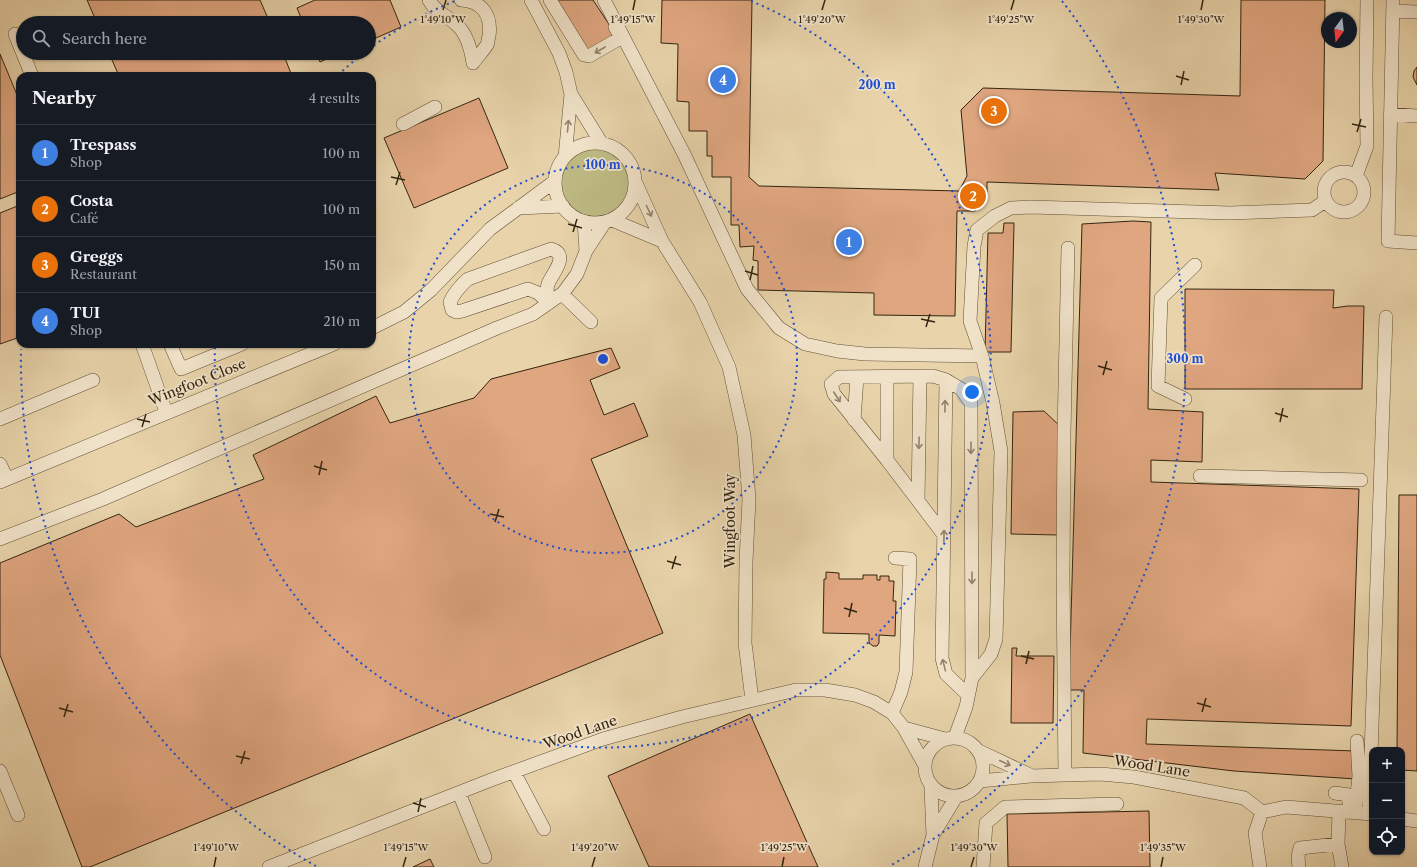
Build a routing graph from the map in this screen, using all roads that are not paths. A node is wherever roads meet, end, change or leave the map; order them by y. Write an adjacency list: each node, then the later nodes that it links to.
1 (429, 0): 2 (street)
2 (461, 0)
3 (531, 0): 12 (street)
4 (550, 0): 5 (street, one-way to 4)
5 (598, 0)
6 (604, 0): 41 (street)
7 (1367, 0): 19 (street)
8 (1393, 5): 9 (street); 14 (street)
9 (1417, 12)
10 (26, 60): 11 (street)
11 (30, 72)
12 (571, 94): 17 (street); 18 (street, one-way to 12)
13 (435, 107): 16 (street)
14 (1390, 114): 15 (street); 28 (street)
15 (1417, 116)
16 (403, 124)
17 (602, 144): 18 (street); 21 (street)
18 (565, 157): 20 (street)
19 (1356, 176): 22 (street); 22 (street)
20 (555, 181): 23 (street); 24 (street)
21 (635, 182): 26 (street); 27 (street, Wingfoot Way, one-way to 27)
22 (1325, 201): 41 (street)
23 (563, 206): 24 (street); 25 (street)
24 (518, 208): 36 (street)
25 (584, 221): 26 (street); 30 (street)
26 (608, 221): 27 (street); 30 (street)
27 (662, 241): 61 (street, Wingfoot Way)
28 (1417, 242)
29 (1068, 248): 71 (street)
30 (586, 251): 32 (street)
31 (1196, 266): 47 (street)
32 (562, 294): 33 (street); 35 (street)
33 (545, 297): 33 (street); 58 (street)
34 (1386, 317): 74 (street)
35 (591, 322)
36 (376, 326)
37 (143, 348): 48 (street)
38 (172, 348): 39 (street)
39 (233, 348)
40 (324, 348): 48 (street, Wingfoot Close)
41 (982, 356): 60 (street)
42 (920, 376): 44 (street); 46 (street); 56 (street, one-way to 56)
43 (857, 377): 44 (street); 50 (street); 50 (street, one-way to 50)
44 (887, 377): 51 (street)
45 (93, 380): 49 (street)
46 (946, 380): 57 (street, one-way to 46); 60 (street, one-way to 60)
47 (1185, 399)
48 (166, 412): 54 (street, Wingfoot Close)
49 (0, 419)
50 (854, 420): 51 (street)
51 (887, 460): 56 (street)
52 (0, 464): 54 (street, Wingfoot Close)
53 (1200, 476): 55 (street)
54 (3, 480)
55 (1361, 480)
56 (918, 501): 57 (street)
57 (944, 535): 62 (street, one-way to 57)
58 (0, 539)
59 (895, 558): 63 (street)
60 (972, 678): 62 (street)
61 (752, 700): 63 (street, Wood Lane); 70 (street, Wood Lane)
62 (967, 701): 65 (street); 67 (street)
63 (892, 713): 64 (street, Wood Lane)
64 (904, 728): 65 (street); 68 (street, Wood Lane)
65 (950, 738): 67 (street); 68 (street)
66 (1357, 740): 81 (street)
67 (974, 747): 72 (street, Wood Lane, one-way to 72); 73 (street)
68 (924, 764): 75 (street)
69 (0, 771): 83 (street)
70 (514, 772): 76 (street, Wood Lane); 86 (street)
71 (1065, 775): 72 (street, Wood Lane); 80 (street, Wood Lane)
72 (1031, 776): 73 (street, Wood Lane)
73 (980, 781): 78 (street)
74 (1371, 783)
75 (931, 786): 78 (street); 87 (street)
76 (459, 793): 89 (street); 90 (street, Wood Lane)
77 (1335, 793): 81 (street)
78 (956, 797): 87 (street)
79 (1117, 804): 92 (street)
80 (1262, 812): 81 (street); 93 (street)
81 (1348, 812): 82 (street); 88 (street)
82 (1369, 814)
83 (18, 815)
84 (1405, 819): 85 (street)
85 (1417, 821)
86 (544, 829)
87 (933, 835): 91 (street)
88 (1338, 844): 94 (street); 95 (street)
89 (485, 857)
90 (272, 866)
91 (925, 867)
92 (983, 867)
93 (1260, 867)
94 (1299, 867)
95 (1342, 867)

